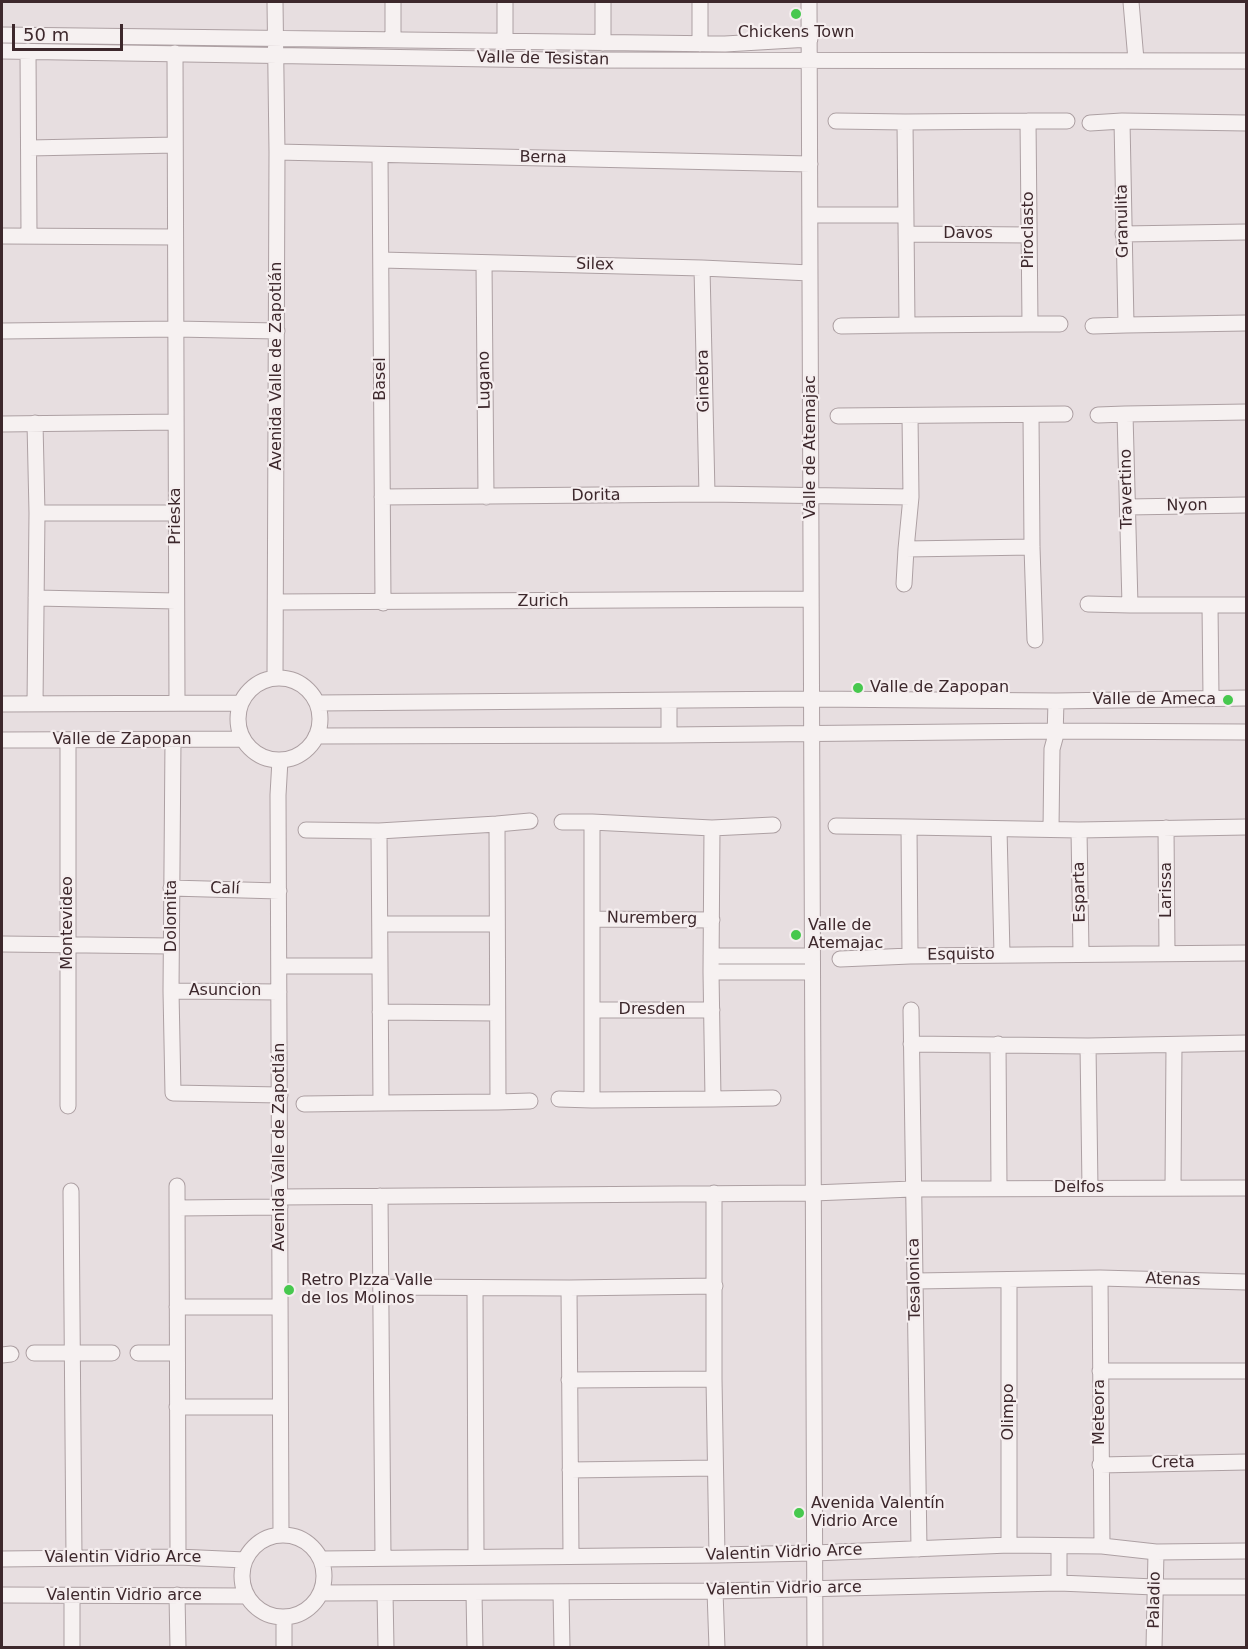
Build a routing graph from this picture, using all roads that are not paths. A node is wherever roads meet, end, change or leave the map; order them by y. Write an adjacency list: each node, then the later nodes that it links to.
1 (275, 2): 9 (street, Avenida Valle de Zapotlán)
2 (393, 2): 11 (street)
3 (505, 2): 12 (street)
4 (603, 2): 13 (street)
5 (700, 2): 14 (street)
6 (809, 2): 10 (street, Valle de Atemajac)
7 (1131, 2): 19 (street)
8 (2, 34): 9 (street)
9 (276, 38): 11 (street); 18 (street, Avenida Valle de Zapotlán)
10 (810, 39): 14 (street); 20 (street, Valle de Atemajac)
11 (393, 40): 12 (street)
12 (505, 42): 13 (street)
13 (603, 43): 14 (street)
14 (700, 44)
15 (2, 51): 16 (street, Valle de Tesistan)
16 (28, 51): 17 (street, Valle de Tesistan); 30 (street)
17 (175, 53): 18 (street, Valle de Tesistan); 29 (street, Prieska)
18 (276, 54): 20 (street, Valle de Tesistan); 31 (street, Avenida Valle de Zapotlán)
19 (1136, 60): 20 (street, Valle de Tesistan); 21 (street, Valle de Tesistan)
20 (810, 61): 33 (street, Valle de Atemajac)
21 (1246, 61)
22 (836, 121): 24 (street)
23 (1067, 121): 25 (street)
24 (905, 122): 25 (street); 35 (street)
25 (1028, 122): 40 (street, Piroclasto)
26 (1122, 122): 27 (street); 28 (street); 38 (street, Granulita)
27 (1090, 123)
28 (1246, 123)
29 (175, 145): 30 (street); 42 (street, Prieska)
30 (29, 147): 39 (street)
31 (277, 152): 32 (street, Berna); 56 (street, Avenida Valle de Zapotlán)
32 (380, 155): 33 (street, Berna); 43 (street, Basel)
33 (810, 164): 34 (street, Valle de Atemajac)
34 (810, 215): 35 (street); 46 (street, Valle de Atemajac)
35 (906, 215): 37 (street)
36 (1246, 231): 38 (street)
37 (906, 234): 40 (street, Davos); 50 (street)
38 (1123, 234): 51 (street, Granulita)
39 (29, 235): 41 (street); 42 (street)
40 (1029, 235): 48 (street, Piroclasto)
41 (2, 236)
42 (175, 237): 54 (street, Prieska)
43 (381, 260): 44 (street, Silex); 69 (street, Basel)
44 (484, 263): 45 (street, Silex); 70 (street, Lugano)
45 (702, 268): 46 (street, Silex); 67 (street, Ginebra)
46 (810, 273): 68 (street, Valle de Atemajac)
47 (1246, 323): 51 (street)
48 (1030, 324): 49 (street); 50 (street)
49 (1060, 324)
50 (907, 325): 52 (street)
51 (1126, 325): 53 (street)
52 (841, 326)
53 (1093, 326)
54 (176, 329): 55 (street); 56 (street); 64 (street, Prieska)
55 (2, 331)
56 (277, 331): 82 (street, Avenida Valle de Zapotlán)
57 (1246, 412): 59 (street)
58 (1065, 414): 60 (street)
59 (1125, 414): 61 (street); 73 (street, Travertino)
60 (1031, 415): 63 (street); 76 (street)
61 (1098, 415)
62 (838, 416): 63 (street)
63 (910, 416): 71 (street)
64 (176, 422): 65 (street); 75 (street, Prieska)
65 (35, 423): 66 (street); 74 (street)
66 (2, 424)
67 (707, 494): 68 (street, Dorita); 70 (street, Dorita)
68 (811, 495): 71 (street, Dorita); 80 (street, Valle de Atemajac)
69 (382, 497): 70 (street, Dorita); 83 (street, Basel)
70 (486, 497)
71 (911, 497): 77 (street)
72 (1246, 505): 73 (street, Nyon)
73 (1128, 507): 85 (street, Travertino)
74 (37, 513): 75 (street); 79 (street)
75 (176, 513): 81 (street, Prieska)
76 (1032, 547): 77 (street); 88 (street)
77 (906, 549): 78 (street)
78 (904, 584)
79 (36, 598): 81 (street); 99 (street)
80 (810, 599): 83 (street, Zurich); 92 (street, Valle de Atemajac)
81 (176, 602): 95 (street, Prieska)
82 (276, 602): 83 (street, Zurich); 89 (street, Avenida Valle de Zapotlán)
83 (383, 603)
84 (1088, 604): 85 (street)
85 (1130, 605): 86 (street)
86 (1210, 605): 87 (street); 90 (street)
87 (1246, 605)
88 (1035, 640)
89 (275, 678): 96 (street); 97 (street)
90 (1211, 698): 91 (street); 94 (street)
91 (1246, 698)
92 (811, 699): 93 (street); 94 (street); 101 (street, Valle de Atemajac)
93 (669, 701): 97 (street); 102 (street)
94 (1056, 701): 103 (street)
95 (177, 703): 96 (street); 99 (street)
96 (241, 703): 105 (street)
97 (316, 703): 104 (street)
98 (2, 704): 99 (street)
99 (35, 704)
100 (1246, 732): 103 (street)
101 (811, 733): 102 (street); 103 (street); 141 (street, Valle de Atemajac)
102 (669, 735): 104 (street)
103 (1055, 735): 121 (street)
104 (316, 736): 109 (street)
105 (243, 739): 108 (street, Valle de Zapopan); 109 (street)
106 (2, 740): 107 (street, Valle de Zapopan)
107 (68, 740): 108 (street, Valle de Zapopan); 132 (street, Montevideo)
108 (173, 740): 125 (street, Dolomita)
109 (280, 760): 126 (street, Avenida Valle de Zapotlán)
110 (530, 821): 113 (street)
111 (562, 822): 112 (street)
112 (592, 822): 118 (street); 127 (street)
113 (497, 824): 124 (street); 130 (street)
114 (773, 825): 118 (street)
115 (836, 826): 116 (street)
116 (909, 827): 120 (street); 139 (street, Esquisto)
117 (1246, 827): 119 (street)
118 (712, 828): 128 (street)
119 (1166, 828): 123 (street); 134 (street, Larissa)
120 (999, 829): 121 (street); 137 (street)
121 (1055, 829): 123 (street)
122 (306, 830): 124 (street)
123 (1079, 830): 135 (street, Esparta)
124 (379, 831): 129 (street)
125 (171, 888): 126 (street, Calí); 133 (street, Dolomita)
126 (279, 891): 142 (street, Avenida Valle de Zapotlán)
127 (592, 919): 128 (street, Nuremberg); 147 (street)
128 (712, 920): 138 (street)
129 (380, 924): 130 (street); 143 (street)
130 (496, 924): 151 (street)
131 (2, 944): 132 (street)
132 (68, 944): 133 (street); 166 (street, Montevideo)
133 (171, 946): 145 (street, Dolomita)
134 (1167, 952): 135 (street, Esquisto); 136 (street, Esquisto)
135 (1081, 953): 137 (street, Esquisto)
136 (1246, 953)
137 (1002, 954): 139 (street, Esquisto)
138 (711, 956): 141 (street); 144 (street)
139 (910, 956): 140 (street)
140 (840, 959)
141 (812, 964): 144 (street); 175 (street, Valle de Atemajac)
142 (279, 966): 143 (street); 146 (street, Avenida Valle de Zapotlán)
143 (380, 966): 150 (street)
144 (711, 972): 148 (street)
145 (171, 991): 146 (street, Asuncion); 157 (street, Dolomita)
146 (279, 992): 157 (street, Avenida Valle de Zapotlán)
147 (592, 1010): 148 (street, Dresden); 161 (street)
148 (712, 1010): 160 (street)
149 (911, 1010): 153 (street, Tesalonica)
150 (380, 1012): 151 (street); 164 (street)
151 (497, 1012): 163 (street)
152 (1246, 1043): 155 (street)
153 (911, 1044): 154 (street); 172 (street, Tesalonica)
154 (998, 1044): 156 (street); 168 (street)
155 (1174, 1045): 156 (street); 170 (street)
156 (1088, 1046): 169 (street)
157 (280, 1095): 177 (street, Avenida Valle de Zapotlán)
158 (774, 1098): 160 (street)
159 (559, 1099): 161 (street)
160 (713, 1099): 161 (street)
161 (592, 1100)
162 (530, 1101): 163 (street)
163 (498, 1102): 164 (street)
164 (381, 1103): 165 (street)
165 (304, 1104)
166 (68, 1106)
167 (177, 1186): 178 (street)
168 (999, 1188): 169 (street, Delfos); 172 (street, Delfos)
169 (1090, 1188): 170 (street, Delfos)
170 (1173, 1188): 171 (street, Delfos)
171 (1246, 1188)
172 (912, 1189): 175 (street, Delfos); 181 (street, Tesalonica)
173 (71, 1191): 193 (street)
174 (714, 1193): 175 (street, Delfos); 176 (street, Delfos); 183 (street)
175 (813, 1193): 211 (street, Valle de Atemajac)
176 (381, 1196): 177 (street, Delfos); 184 (street)
177 (280, 1202): 178 (street, Delfos); 188 (street, Avenida Valle de Zapotlán)
178 (177, 1208): 187 (street)
179 (1100, 1278): 180 (street, Atenas); 182 (street, Atenas); 194 (street, Meteora)
180 (1009, 1280): 181 (street, Atenas); 205 (street, Olimpo)
181 (916, 1281): 208 (street, Tesalonica)
182 (1246, 1282)
183 (715, 1286): 186 (street); 196 (street)
184 (382, 1287): 185 (street); 217 (street)
185 (475, 1288): 186 (street); 215 (street)
186 (569, 1288): 197 (street)
187 (177, 1307): 188 (street); 192 (street)
188 (280, 1307): 199 (street, Avenida Valle de Zapotlán)
189 (34, 1353): 193 (street)
190 (112, 1353): 193 (street)
191 (138, 1353): 192 (street)
192 (177, 1353): 198 (street)
193 (72, 1354): 216 (street)
194 (1100, 1371): 195 (street); 201 (street, Meteora)
195 (1246, 1371)
196 (714, 1379): 197 (street); 202 (street)
197 (569, 1380): 203 (street)
198 (177, 1407): 199 (street); 214 (street)
199 (280, 1407): 204 (street, Avenida Valle de Zapotlán)
200 (1246, 1462): 201 (street, Creta)
201 (1100, 1465): 207 (street, Meteora)
202 (715, 1468): 203 (street); 212 (street)
203 (570, 1470): 213 (street)
204 (281, 1534): 219 (street); 220 (street)
205 (1009, 1545): 206 (street, Valentin Vidrio Arce); 208 (street, Valentin Vidrio Arce)
206 (1059, 1546): 207 (street, Valentin Vidrio Arce); 221 (street)
207 (1102, 1546): 210 (street, Valentin Vidrio Arce)
208 (919, 1548): 211 (street, Valentin Vidrio Arce)
209 (1246, 1551): 210 (street, Valentin Vidrio Arce)
210 (1156, 1552): 222 (street, Paladio)
211 (814, 1553): 212 (street, Valentin Vidrio Arce); 224 (street, Valle de Atemajac)
212 (717, 1555): 213 (street, Valentin Vidrio Arce)
213 (571, 1556): 215 (street, Valentin Vidrio Arce)
214 (177, 1557): 216 (street, Valentin Vidrio Arce); 220 (street, Valentin Vidrio Arce)
215 (476, 1557): 217 (street, Valentin Vidrio Arce)
216 (74, 1558): 218 (street, Valentin Vidrio Arce)
217 (383, 1558): 219 (street, Valentin Vidrio Arce)
218 (2, 1559)
219 (321, 1559): 226 (street)
220 (245, 1560): 233 (street)
221 (1059, 1582): 222 (street, Valentin Vidrio arce); 224 (street, Valentin Vidrio arce)
222 (1155, 1587): 223 (street, Valentin Vidrio arce); 243 (street, Paladio)
223 (1246, 1587)
224 (814, 1588): 225 (street, Valentin Vidrio arce); 242 (street, Valle de Atemajac)
225 (715, 1591): 229 (street, Valentin Vidrio arce); 241 (street)
226 (321, 1593): 227 (street, Valentin Vidrio arce); 234 (street)
227 (385, 1593): 228 (street, Valentin Vidrio arce); 238 (street)
228 (474, 1593): 229 (street, Valentin Vidrio arce); 239 (street)
229 (561, 1593): 240 (street)
230 (177, 1595): 232 (street, Valentin Vidrio arce); 233 (street, Valentin Vidrio arce); 236 (street)
231 (2, 1596): 232 (street, Valentin Vidrio arce)
232 (72, 1596): 235 (street)
233 (246, 1596): 234 (street)
234 (285, 1618): 237 (street)
235 (72, 1647)
236 (178, 1647)
237 (284, 1647)
238 (386, 1647)
239 (475, 1647)
240 (562, 1647)
241 (717, 1647)
242 (814, 1647)
243 (1154, 1647)

